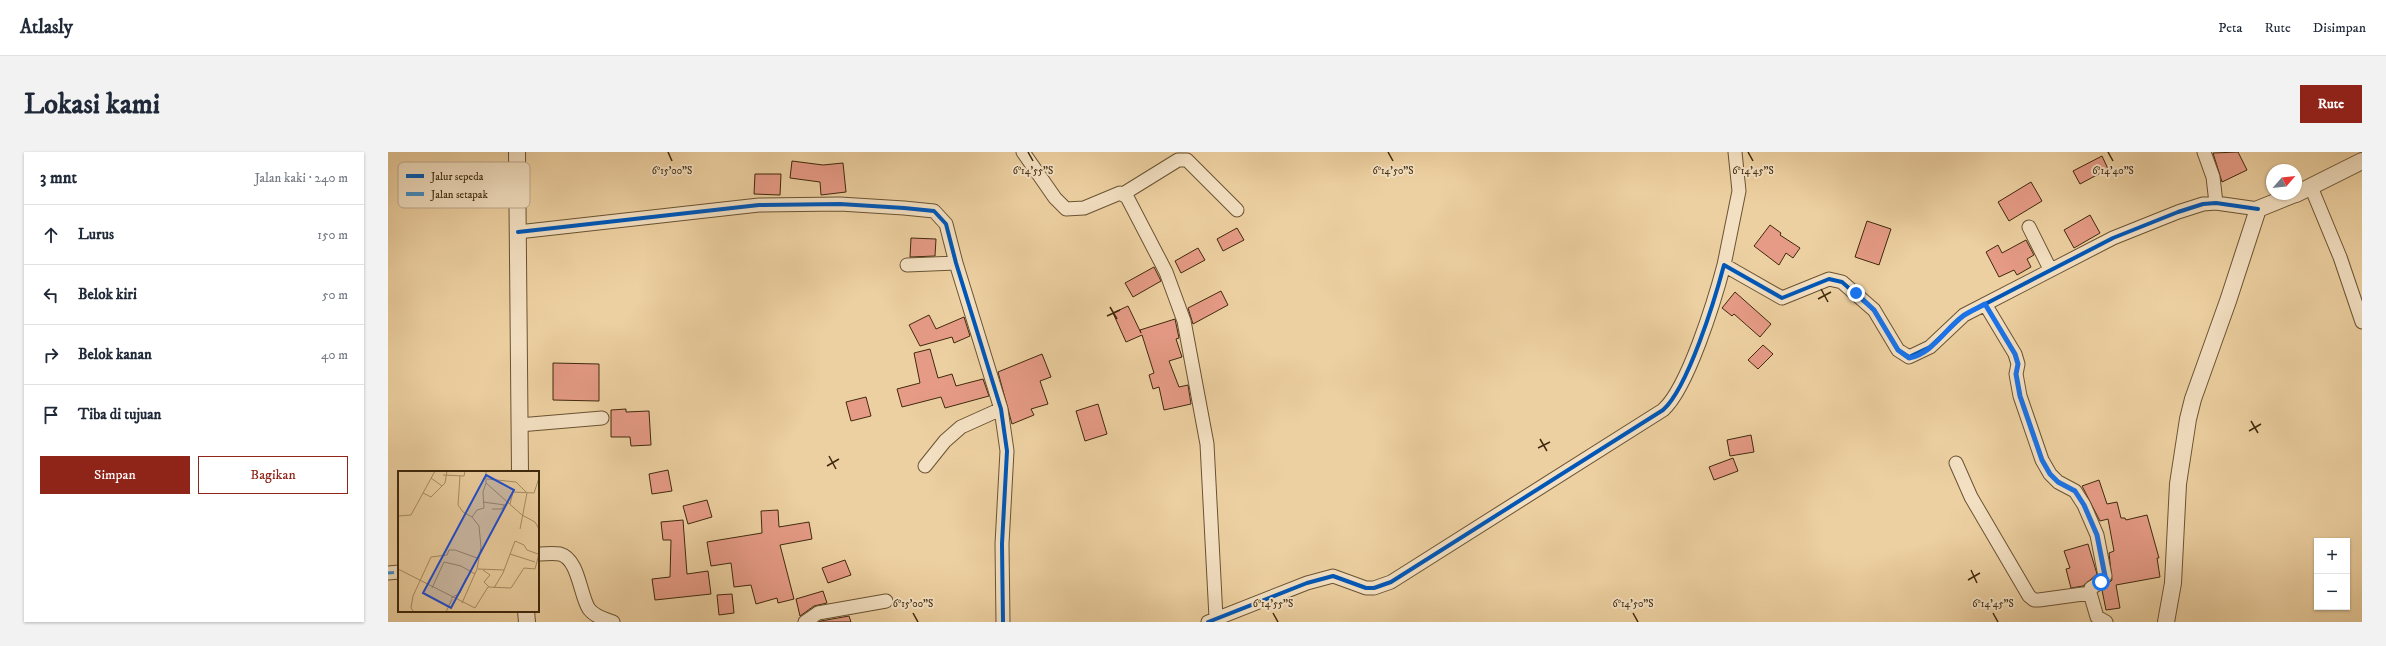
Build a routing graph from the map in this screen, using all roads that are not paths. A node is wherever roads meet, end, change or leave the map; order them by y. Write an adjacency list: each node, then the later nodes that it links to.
1 (517, 152): 6 (street)
2 (1023, 152): 9 (street)
3 (1735, 152): 19 (street)
4 (2204, 152): 11 (street)
5 (2362, 161): 7 (street)
6 (517, 162)
7 (2312, 187): 8 (street); 22 (street)
8 (2302, 191)
9 (1123, 194): 14 (street); 34 (street)
10 (2280, 200): 13 (street)
11 (2216, 203): 13 (street); 20 (street)
12 (518, 208): 16 (street)
13 (2258, 209): 39 (street)
14 (1237, 210)
15 (2029, 227): 20 (street)
16 (518, 232): 17 (street); 25 (street)
17 (956, 263): 18 (street); 23 (street)
18 (908, 265)
19 (1724, 265): 21 (street); 34 (street)
20 (2050, 269): 21 (street)
21 (1985, 304): 32 (street)
22 (2362, 322)
23 (1001, 410): 27 (street); 37 (street)
24 (602, 418): 25 (street)
25 (519, 425): 28 (street)
26 (1956, 463): 32 (street)
27 (925, 466)
28 (520, 471)
29 (539, 554): 35 (street)
30 (398, 572): 31 (street)
31 (388, 573)
32 (2090, 593): 38 (street)
33 (886, 601): 36 (street)
34 (1212, 620)
35 (613, 622)
36 (805, 622)
37 (1003, 622)
38 (2106, 622)
39 (2166, 622)

